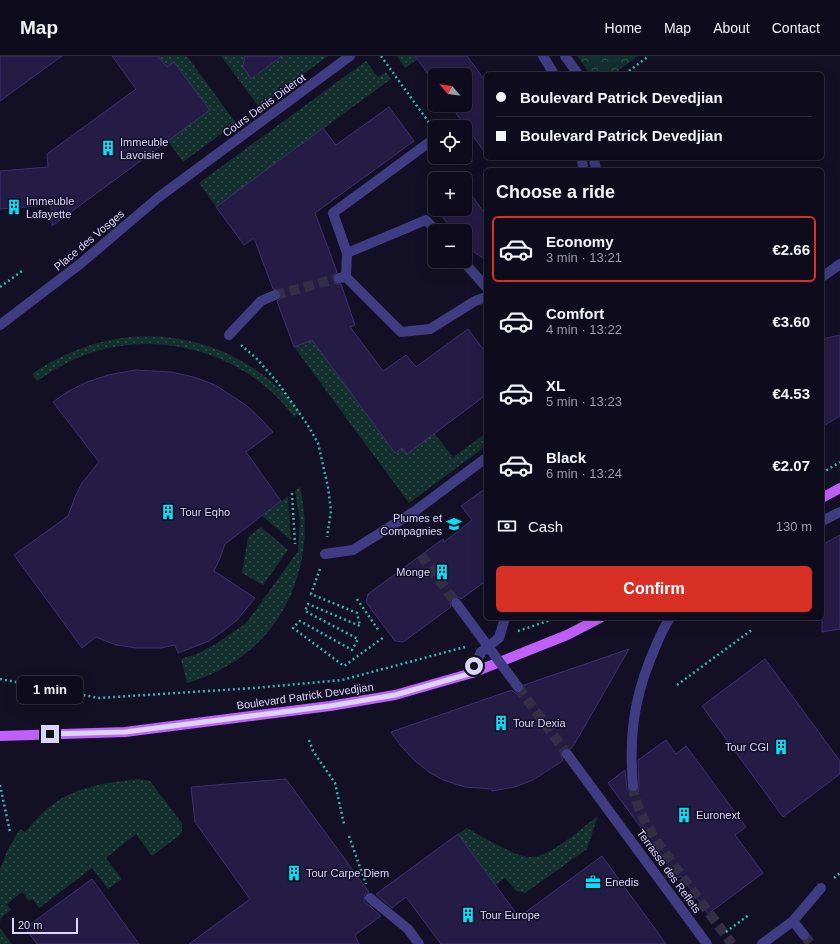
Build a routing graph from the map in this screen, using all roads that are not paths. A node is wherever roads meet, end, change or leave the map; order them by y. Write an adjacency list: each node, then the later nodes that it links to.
1 (350, 56): 7 (street, Cours Denis Diderot)
2 (543, 56): 4 (street)
3 (565, 56): 5 (street)
4 (553, 72)
5 (577, 72)
6 (428, 143): 9 (street)
7 (192, 173): 16 (street, Place des Vosges)
8 (430, 224): 9 (street)
9 (347, 253): 15 (street)
10 (840, 264): 12 (street)
11 (469, 268): 13 (street)
12 (824, 276)
13 (484, 285)
14 (275, 295): 17 (street)
15 (484, 298)
16 (0, 324)
17 (229, 335)
18 (484, 459): 23 (street)
19 (840, 488): 20 (main road)
20 (824, 497)
21 (840, 512): 22 (street)
22 (824, 520)
23 (325, 554)
24 (456, 603): 29 (street, bridge)
25 (504, 620): 28 (street)
26 (596, 620): 28 (main road, Boulevard Patrick Devedjian)
27 (669, 620): 32 (street)
28 (472, 673): 30 (main road, Boulevard Patrick Devedjian)
29 (518, 687)
30 (0, 736)
31 (567, 754): 38 (street, Terrasse des Reflets)
32 (633, 786)
33 (821, 888): 35 (street)
34 (370, 898): 37 (street)
35 (793, 921): 36 (street); 39 (street)
36 (804, 935)
37 (419, 944)
38 (707, 944)
39 (762, 944)

